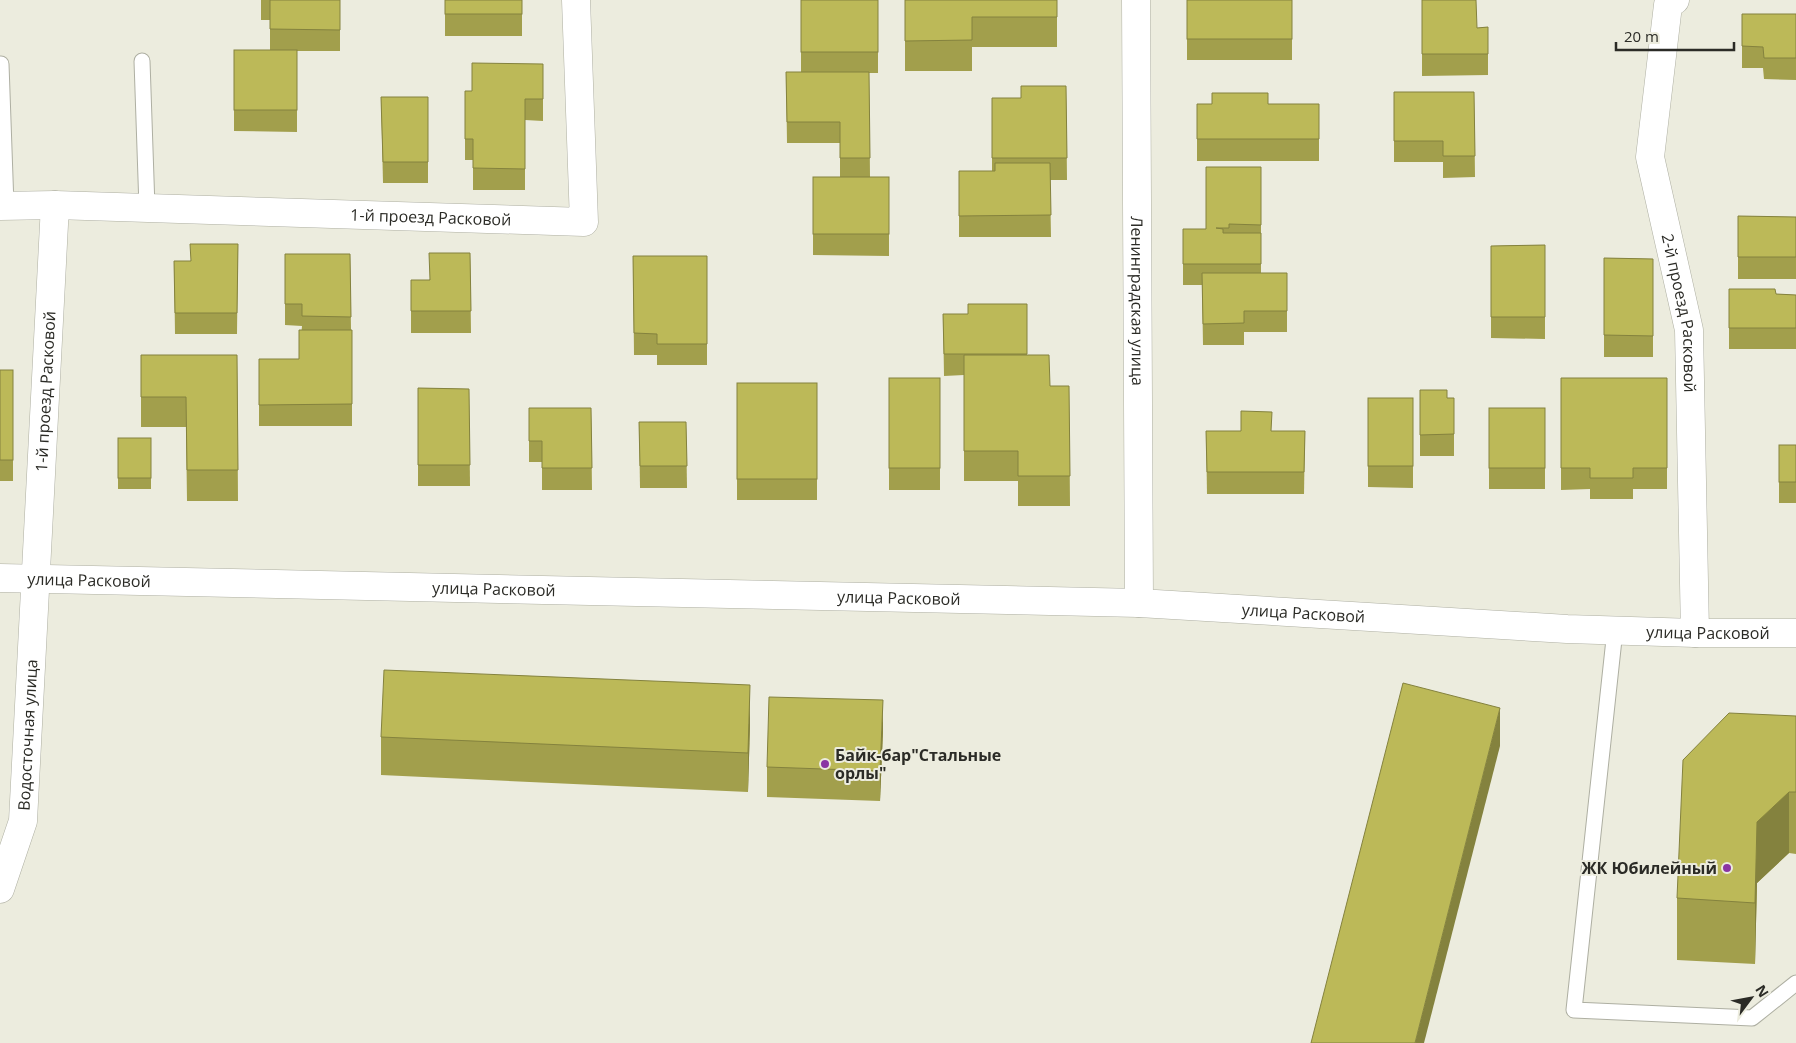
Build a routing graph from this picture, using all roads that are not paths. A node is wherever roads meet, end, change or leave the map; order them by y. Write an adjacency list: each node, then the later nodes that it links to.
1 (576, 0): 8 (street, 1-й проезд Расковой)
2 (1136, 0): 11 (street, Ленинградская улица)
3 (1675, 0): 13 (street, 2-й проезд Расковой)
4 (142, 61): 8 (lane)
5 (1, 64): 7 (lane)
6 (56, 205): 7 (street, 1-й проезд Расковой); 8 (street, 1-й проезд Расковой); 10 (street, 1-й проезд Расковой)
7 (3, 206)
8 (146, 208)
9 (0, 578): 10 (street, улица Расковой)
10 (37, 578): 11 (street, улица Расковой); 15 (street, Водосточная улица)
11 (1139, 603): 12 (street, улица Расковой)
12 (1615, 630): 13 (street, улица Расковой); 16 (lane)
13 (1695, 633): 14 (street, улица Расковой)
14 (1796, 633)
15 (0, 889)
16 (1796, 983)

